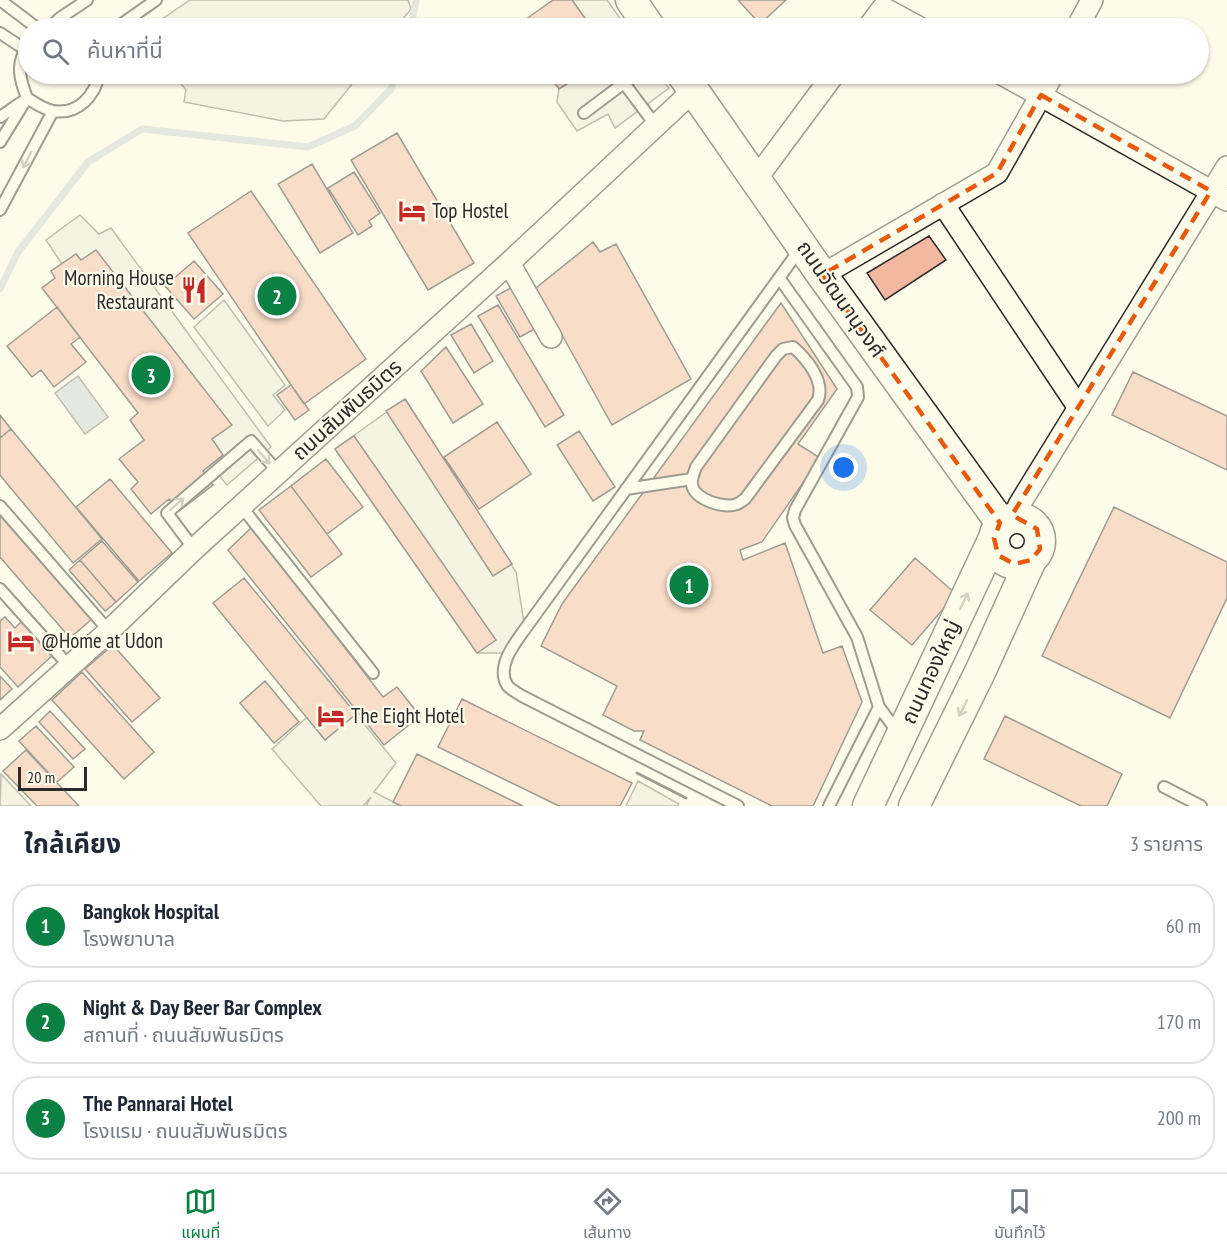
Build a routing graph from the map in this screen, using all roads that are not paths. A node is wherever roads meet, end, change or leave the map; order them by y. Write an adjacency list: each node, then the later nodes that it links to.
1 (87, 0): 6 (lane)
2 (156, 0): 7 (lane)
3 (1092, 0): 10 (street)
4 (1, 1): 5 (lane)
5 (24, 18)
6 (60, 18)
7 (130, 18)
8 (876, 18): 9 (street)
9 (902, 18)
10 (1082, 18)
11 (0, 33): 12 (lane)
12 (18, 43)
13 (22, 84): 23 (lane)
14 (97, 84): 24 (lane)
15 (623, 84): 25 (lane)
16 (625, 84): 27 (lane)
17 (687, 84): 27 (street, ถนนสัมพันธมิตร)
18 (689, 84): 30 (street, ถนนวัฒนานุวงศ์)
19 (827, 84): 30 (street)
20 (1021, 84): 22 (street)
21 (1047, 84): 22 (street)
22 (1041, 95): 31 (street); 32 (street)
23 (27, 98): 24 (lane); 26 (lane); 28 (lane)
24 (53, 111): 33 (lane, one-way to 33)
25 (584, 113)
26 (0, 117)
27 (656, 126): 35 (street, ถนนสัมพันธมิตร)
28 (0, 142)
29 (1227, 167): 31 (street)
30 (756, 179): 34 (street, ถนนวัฒนานุวงศ์)
31 (1219, 196): 39 (street)
32 (943, 204): 36 (street); 39 (street)
33 (0, 210)
34 (803, 246): 36 (street, ถนนวัฒนานุวงศ์); 37 (lane)
35 (509, 263): 38 (street); 40 (street, ถนนสัมพันธมิตร)
36 (822, 274): 45 (street, ถนนวัฒนานุวงศ์)
37 (780, 279): 42 (lane); 54 (lane)
38 (551, 337)
39 (1079, 408): 45 (street)
40 (278, 472): 44 (street, ถนนสัมพันธมิตร); 46 (lane, one-way to 40)
41 (692, 479): 41 (lane); 42 (lane)
42 (626, 489): 58 (lane)
43 (0, 506): 49 (lane)
44 (242, 507): 46 (street, ถนนสัมพันธมิตร); 53 (lane)
45 (1003, 526): 47 (street, ถนนวัฒนานุวงศ์); 50 (street, ถนนทองใหญ่, one-way to 45)
46 (194, 549): 49 (street, ถนนสัมพันธมิตร)
47 (1031, 560): 52 (street, ถนนทองใหญ่)
48 (0, 589): 51 (lane)
49 (109, 631): 51 (street, ถนนสัมพันธมิตร)
50 (940, 653): 52 (street); 56 (street, ถนนทองใหญ่)
51 (69, 666): 55 (street, ถนนสัมพันธมิตร)
52 (981, 670): 61 (street, ถนนทองใหญ่, one-way to 61)
53 (373, 673)
54 (879, 707): 56 (lane); 59 (lane)
55 (0, 729)
56 (901, 737): 60 (street, ถนนทองใหญ่)
57 (1164, 787): 62 (lane)
58 (738, 806)
59 (829, 806)
60 (868, 806)
61 (914, 806)
62 (1201, 806)

